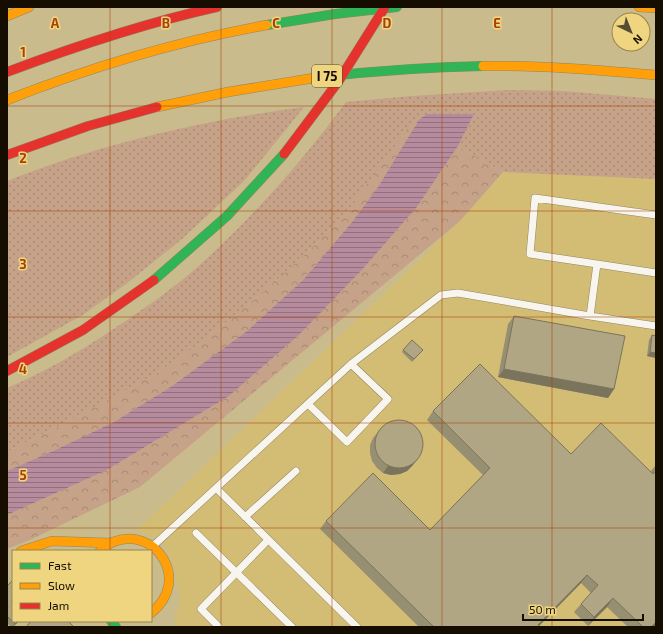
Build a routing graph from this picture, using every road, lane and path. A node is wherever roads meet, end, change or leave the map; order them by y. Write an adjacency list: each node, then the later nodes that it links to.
1 (29, 7): 7 (main road)
2 (217, 7): 8 (main road)
3 (385, 7): 18 (main road, bridge)
4 (397, 7): 10 (main road)
5 (639, 7): 6 (main road)
6 (656, 8)
7 (7, 16)
8 (7, 72)
9 (656, 75): 11 (main road, I 75)
10 (7, 100)
11 (7, 155)
12 (656, 215): 13 (lane)
13 (597, 264): 14 (lane); 15 (lane)
14 (656, 273)
15 (590, 316): 16 (lane); 17 (lane)
16 (656, 326)
17 (352, 364): 19 (lane); 19 (lane)
18 (7, 371)
19 (308, 404): 21 (lane)
20 (296, 471): 22 (lane)
21 (216, 488): 22 (lane); 26 (lane)
22 (245, 517): 24 (lane)
23 (196, 533): 31 (lane)
24 (268, 540): 31 (lane); 37 (lane)
25 (111, 543): 26 (main road); 27 (main road); 30 (main road)
26 (153, 546): 32 (main road)
27 (25, 550)
28 (34, 550): 29 (main road)
29 (49, 550)
30 (101, 550)
31 (237, 572): 35 (lane); 36 (lane)
32 (163, 600): 33 (main road); 34 (main road)
33 (152, 612)
34 (157, 620)
35 (219, 627)
36 (292, 627)
37 (357, 627)

